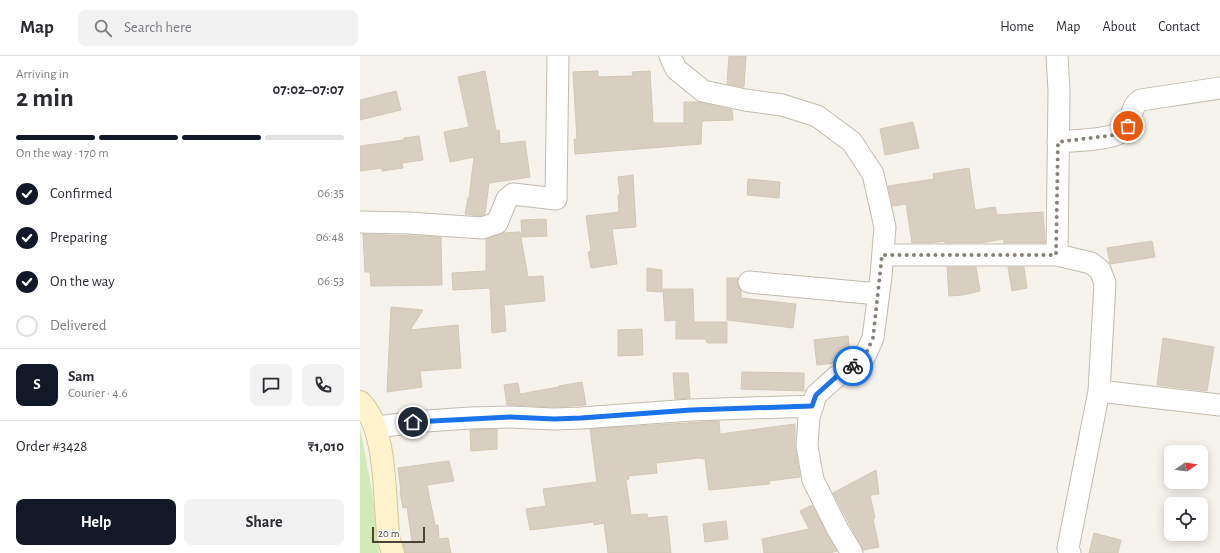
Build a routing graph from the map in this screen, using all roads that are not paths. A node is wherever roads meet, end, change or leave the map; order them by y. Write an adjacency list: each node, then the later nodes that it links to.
1 (558, 56): 6 (street)
2 (670, 56): 7 (street)
3 (1057, 56): 5 (street)
4 (1220, 88): 5 (street)
5 (1058, 142): 8 (street)
6 (360, 222)
7 (882, 255): 8 (street); 10 (street)
8 (1056, 255): 11 (street)
9 (749, 282): 10 (street)
10 (878, 294): 14 (street)
11 (1098, 392): 13 (street); 18 (street)
12 (360, 402): 15 (street)
13 (1220, 405)
14 (812, 406): 15 (street); 17 (street)
15 (376, 427): 16 (street)
16 (393, 553)
17 (852, 553)
18 (1070, 553)

